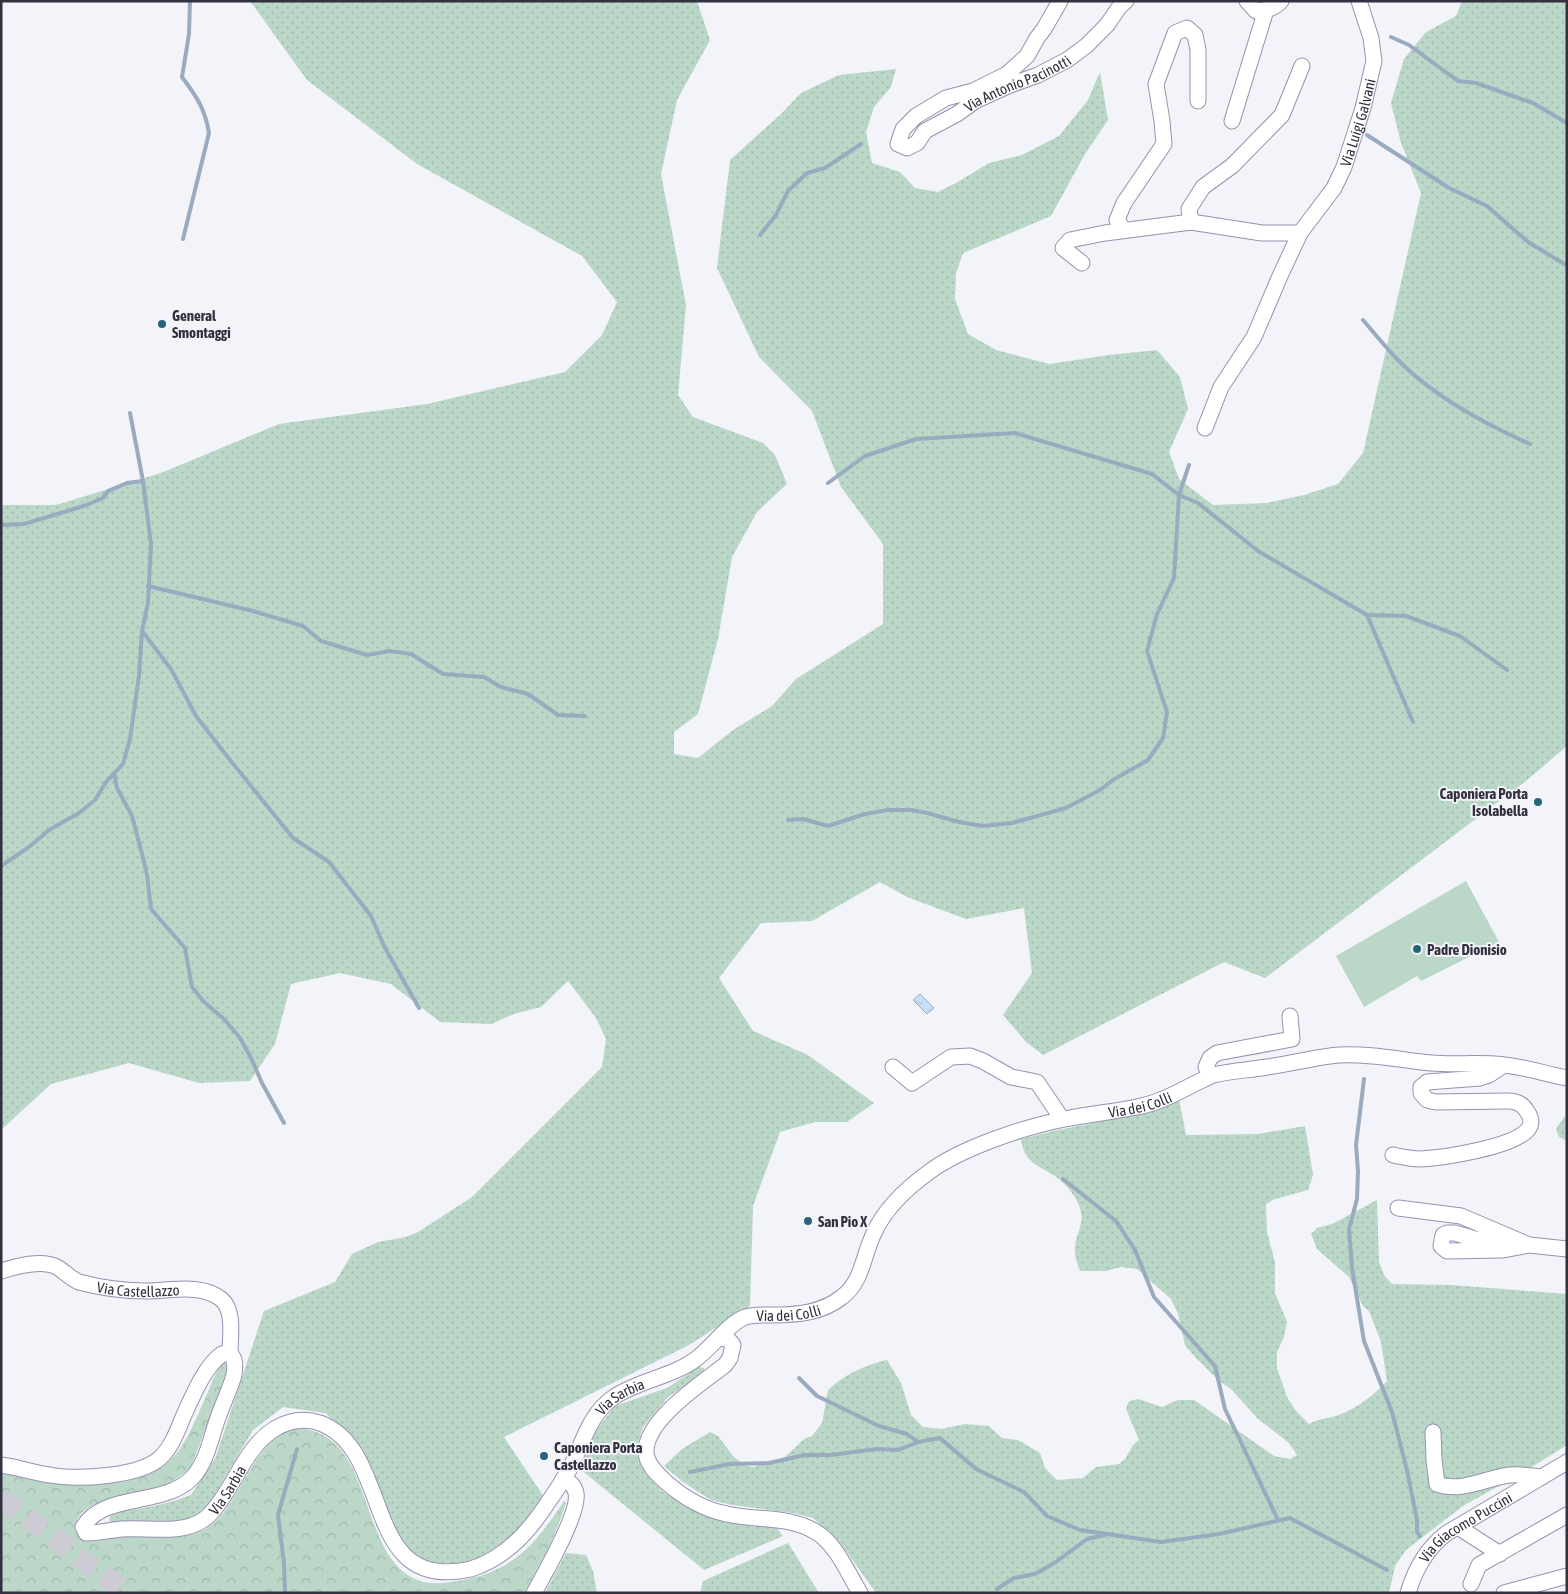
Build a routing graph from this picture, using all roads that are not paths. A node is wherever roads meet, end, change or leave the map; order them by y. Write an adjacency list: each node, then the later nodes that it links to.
1 (1060, 1): 2 (street, Via Antonio Pacinotti)
2 (1126, 1)
3 (1247, 1): 6 (street)
4 (1281, 1): 6 (street)
5 (1359, 1): 12 (street, Via Luigi Galvani)
6 (1266, 10): 9 (street)
7 (1302, 66): 10 (street)
8 (1198, 101): 11 (street)
9 (1232, 121)
10 (1191, 222): 11 (street); 12 (street)
11 (1124, 230): 13 (street)
12 (1300, 233): 14 (street, Via Luigi Galvani)
13 (1082, 263)
14 (1205, 428)
15 (1290, 1016): 18 (street)
16 (1504, 1065): 18 (street, Via dei Colli); 19 (street, Via dei Colli); 21 (street)
17 (893, 1067): 20 (street)
18 (1210, 1076): 20 (street, Via dei Colli)
19 (1567, 1078)
20 (1062, 1119): 26 (street, Via dei Colli)
21 (1393, 1155)
22 (1398, 1208): 23 (street)
23 (1529, 1245): 23 (street); 24 (street)
24 (1567, 1249)
25 (1, 1271): 27 (street, Via Castellazzo)
26 (720, 1338): 32 (street, Via Sarbia); 39 (street)
27 (230, 1353): 30 (street); 32 (street, Via Sarbia)
28 (1433, 1432): 31 (street, Via Giacomo Puccini)
29 (1567, 1462): 31 (street, Via Giacomo Puccini)
30 (1, 1465)
31 (1542, 1477): 34 (street, Via Giacomo Puccini)
32 (563, 1479): 38 (street)
33 (1567, 1515): 35 (street)
34 (1458, 1527): 35 (street); 40 (street, Via Giacomo Puccini)
35 (1500, 1554): 37 (street)
36 (1567, 1576): 41 (street)
37 (1471, 1584)
38 (534, 1593)
39 (860, 1593)
40 (1408, 1593)
41 (1504, 1593)

